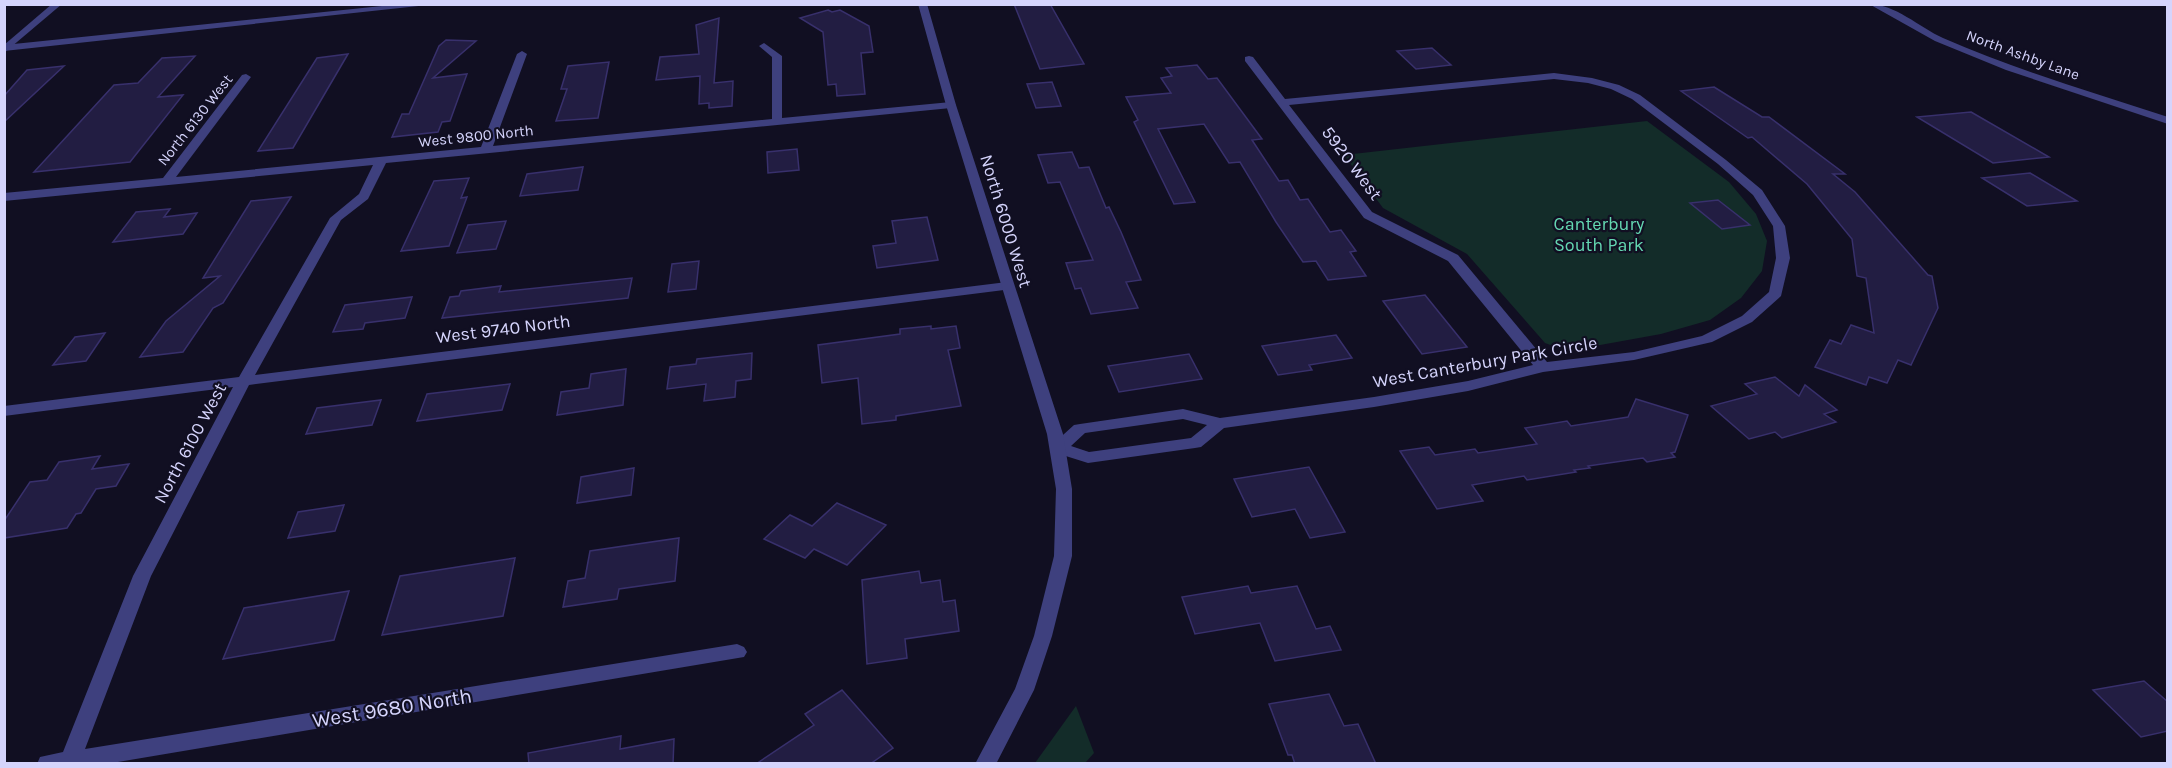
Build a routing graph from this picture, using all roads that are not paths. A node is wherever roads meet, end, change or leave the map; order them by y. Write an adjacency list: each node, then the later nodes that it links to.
1 (58, 4): 7 (street)
2 (433, 4): 5 (street)
3 (922, 4): 12 (street, North 6000 West)
4 (1873, 4): 14 (street, North Ashby Lane)
5 (394, 7): 7 (street)
6 (764, 46): 13 (street)
7 (6, 48)
8 (522, 54): 15 (street)
9 (1249, 59): 11 (street, 5920 West)
10 (246, 77): 17 (street, North 6130 West)
11 (1283, 102): 20 (street, 5920 West); 20 (street, West Canterbury Park Circle)
12 (951, 105): 13 (street, West 9800 North); 19 (street, North 6000 West)
13 (777, 121): 15 (street, West 9800 North)
14 (2168, 121)
15 (486, 150): 16 (street, West 9800 North)
16 (381, 161): 17 (street, West 9800 North); 21 (street, North 6100 West)
17 (167, 181): 18 (street, West 9800 North)
18 (4, 197)
19 (1007, 286): 21 (street, West 9740 North); 24 (street, North 6000 West)
20 (1544, 367): 23 (street, West Canterbury Park Circle)
21 (244, 381): 22 (street, West 9740 North); 26 (street, North 6100 West)
22 (4, 411)
23 (1221, 423): 24 (street, West Canterbury Park Circle); 24 (street, West Canterbury Park Circle)
24 (1059, 448): 28 (street, North 6000 West)
25 (737, 652): 26 (street, West 9680 North)
26 (70, 762): 27 (street, West 9680 North)
27 (47, 764)
28 (985, 764)

